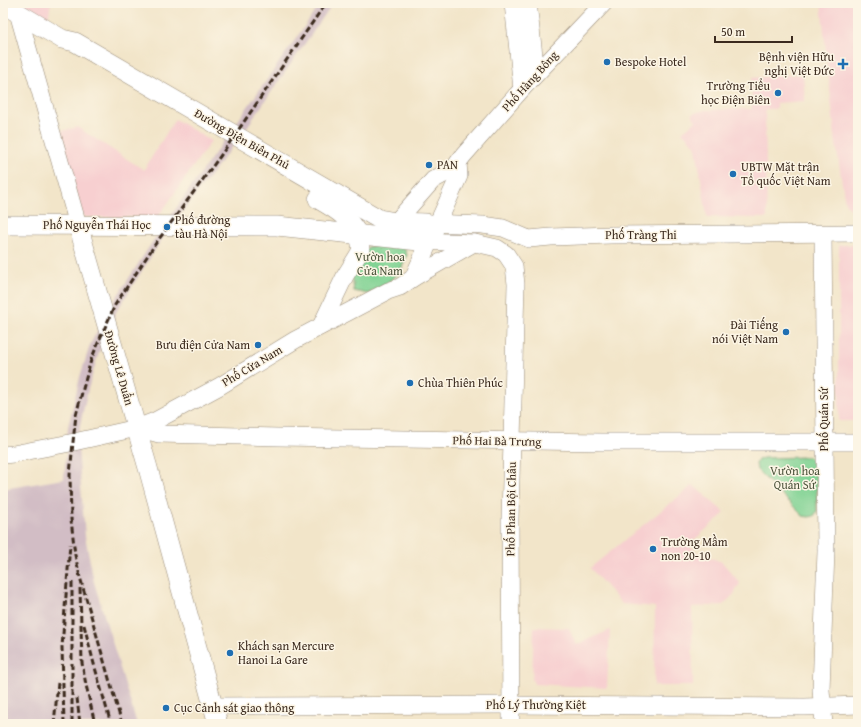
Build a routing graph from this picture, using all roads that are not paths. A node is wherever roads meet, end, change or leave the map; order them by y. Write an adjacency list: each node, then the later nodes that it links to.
1 (512, 3): 7 (street)
2 (528, 3): 6 (street)
3 (604, 3): 6 (street, Phố Hàng Bông)
4 (10, 9): 5 (main road, Đường Điện Biên Phủ); 11 (street, Đường Lê Duẩn)
5 (62, 39): 9 (main road, Đường Điện Biên Phủ); 14 (main road, Đường Điện Biên Phủ)
6 (536, 73): 7 (street, Phố Hàng Bông)
7 (522, 89): 8 (street, Phố Hàng Bông)
8 (456, 166): 9 (street); 12 (street, Phố Hàng Bông)
9 (396, 222): 12 (main road, Đường Điện Biên Phủ)
10 (3, 225): 11 (main road, Phố Nguyễn Thái Học)
11 (78, 225): 14 (main road, Phố Nguyễn Thái Học); 22 (main road, Đường Lê Duẩn)
12 (429, 232): 14 (main road, Phố Nguyễn Thái Học); 15 (street, Phố Tràng Thi); 16 (street, Phố Phan Bội Châu); 18 (street); 19 (street, Phố Cửa Nam)
13 (858, 233): 15 (street, Phố Tràng Thi)
14 (358, 234): 17 (street)
15 (823, 234): 24 (street, Phố Quán Sứ)
16 (475, 243): 18 (street, Phố Cửa Nam); 23 (street, Phố Phan Bội Châu)
17 (345, 276): 20 (street); 21 (street)
18 (413, 278): 19 (street, Phố Cửa Nam)
19 (388, 291): 20 (street, Phố Cửa Nam)
20 (372, 300): 21 (street, Phố Cửa Nam)
21 (321, 326): 22 (street, Phố Cửa Nam)
22 (137, 428): 23 (street, Phố Hai Bà Trưng); 26 (street, Phố Cửa Nam); 30 (main road, Đường Lê Duẩn)
23 (512, 441): 24 (street, Phố Hai Bà Trưng); 28 (street, Phố Phan Bội Châu)
24 (824, 442): 25 (street, Phố Hai Bà Trưng); 29 (street, Phố Quán Sứ)
25 (858, 442)
26 (3, 455)
27 (858, 704): 29 (street, Phố Lý Thường Kiệt)
28 (511, 705): 29 (street, Phố Lý Thường Kiệt); 30 (street, Phố Lý Thường Kiệt); 31 (street, Phố Phan Bội Châu)
29 (822, 706): 32 (street, Phố Quán Sứ)
30 (216, 715)
31 (510, 724)
32 (824, 724)

